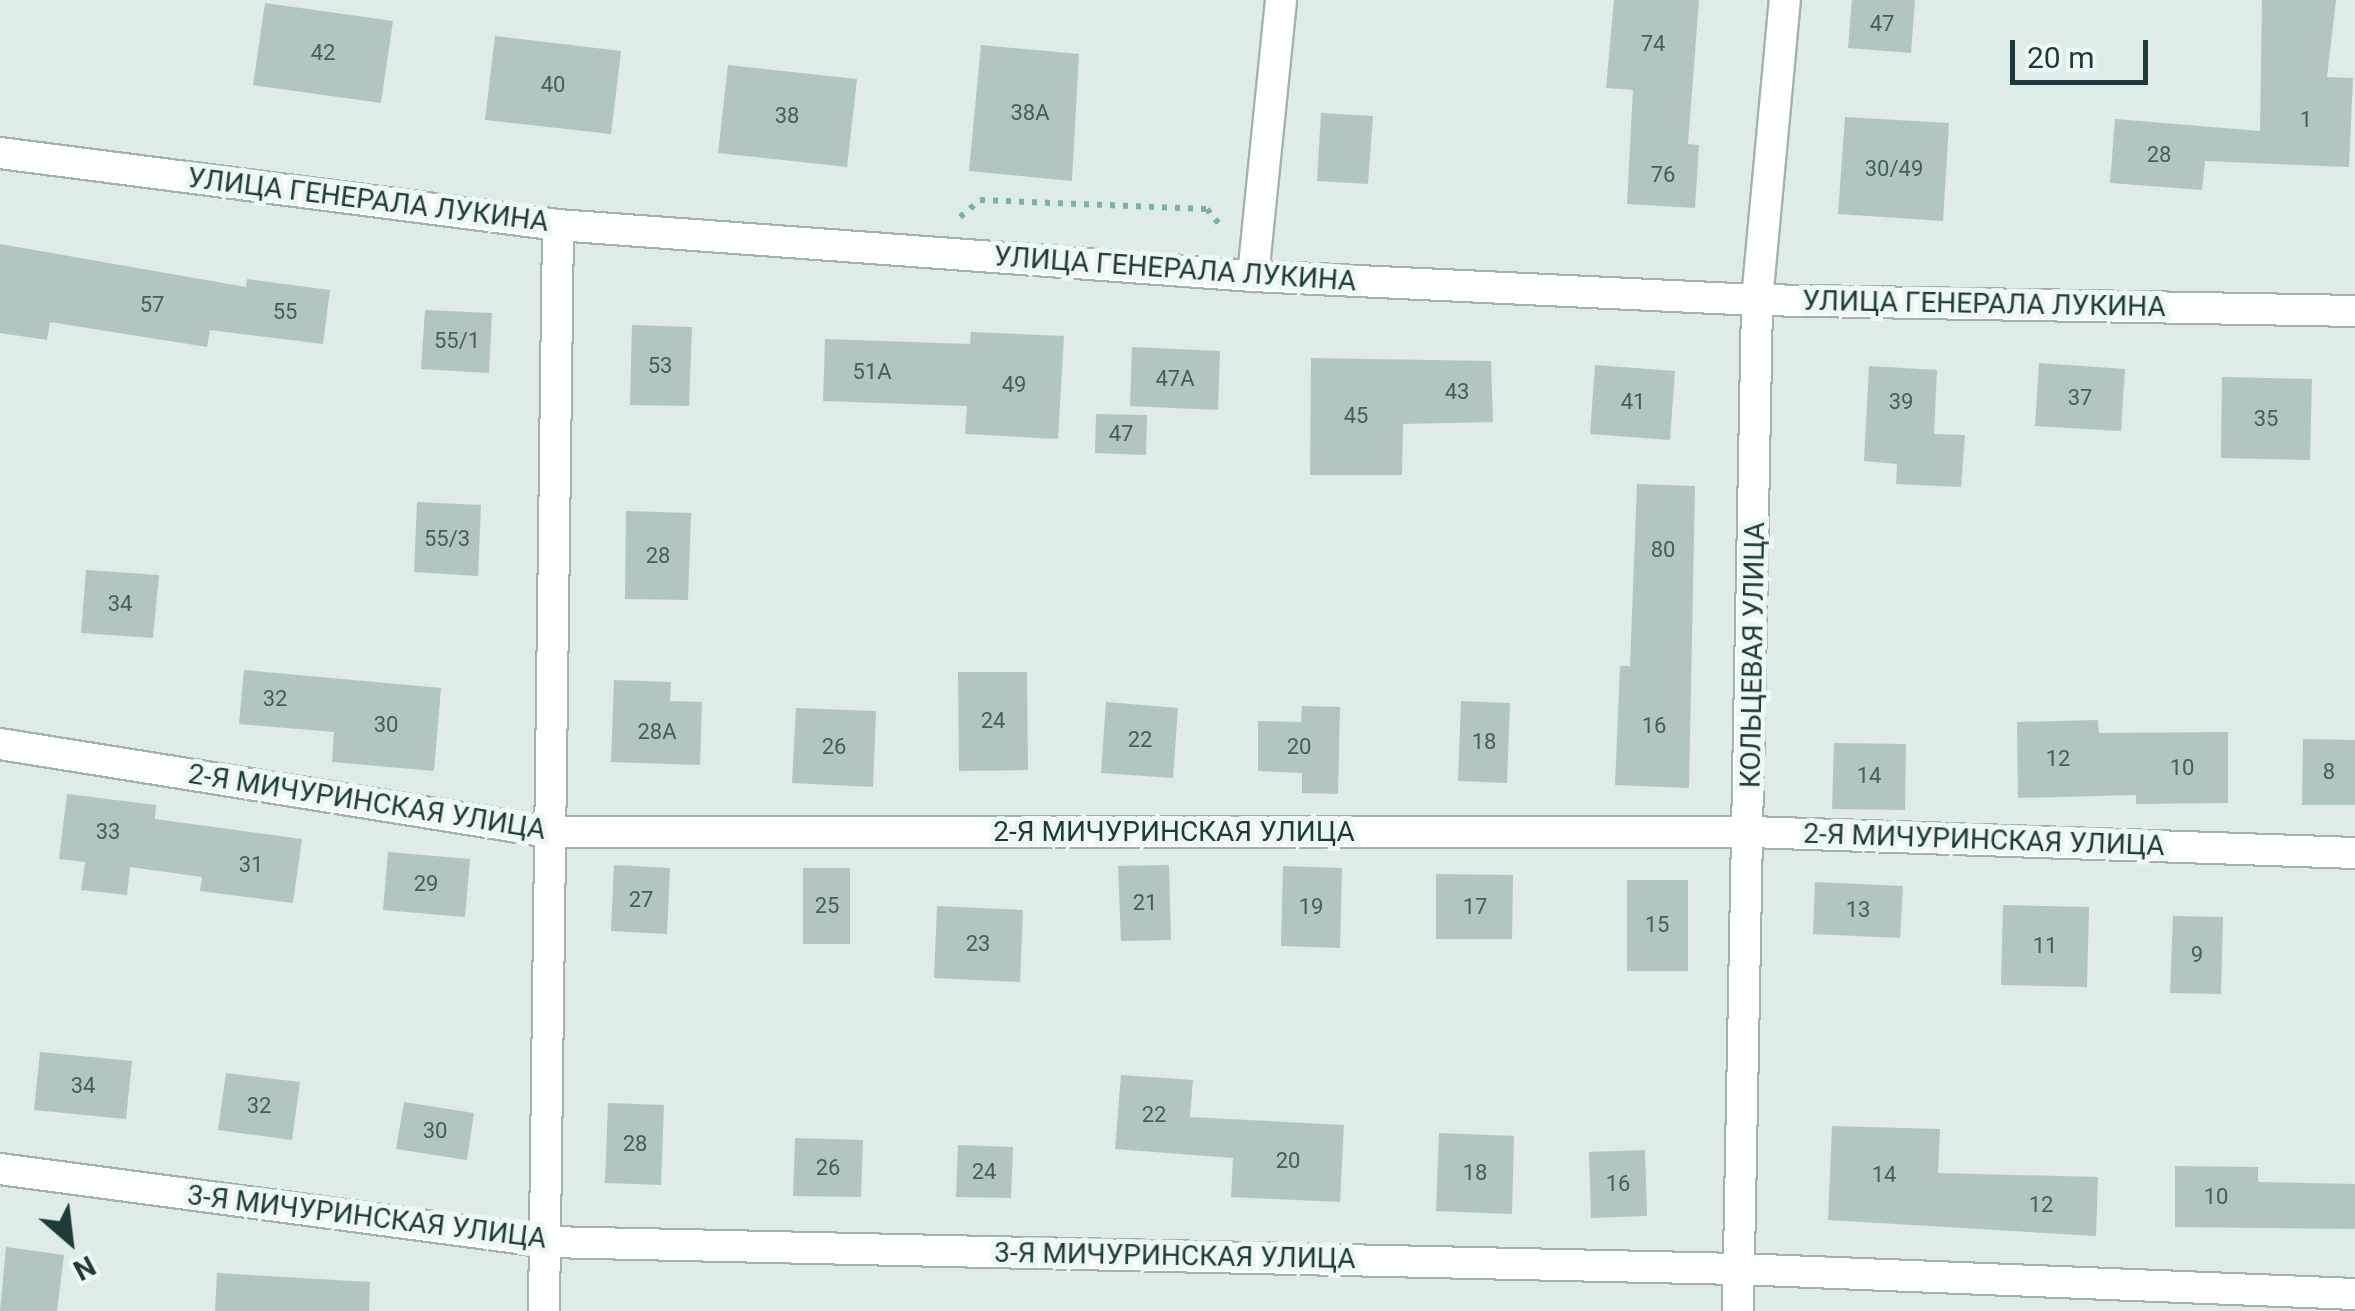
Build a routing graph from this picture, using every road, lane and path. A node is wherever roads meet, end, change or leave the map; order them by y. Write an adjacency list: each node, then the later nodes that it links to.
1 (1281, 0): 5 (street)
2 (1785, 0): 6 (street, КОЛЬЦЕВАЯ УЛИЦА)
3 (0, 153): 4 (street, УЛИЦА ГЕНЕРАЛА ЛУКИНА)
4 (558, 225): 5 (street, УЛИЦА ГЕНЕРАЛА ЛУКИНА); 9 (street)
5 (1253, 276): 6 (street, УЛИЦА ГЕНЕРАЛА ЛУКИНА)
6 (1758, 300): 7 (street, УЛИЦА ГЕНЕРАЛА ЛУКИНА); 10 (street, КОЛЬЦЕВАЯ УЛИЦА)
7 (2355, 311)
8 (0, 744): 9 (street, 2-Я МИЧУРИНСКАЯ УЛИЦА)
9 (550, 832): 10 (street, 2-Я МИЧУРИНСКАЯ УЛИЦА); 13 (street)
10 (1752, 832): 11 (street, 2-Я МИЧУРИНСКАЯ УЛИЦА); 14 (street, КОЛЬЦЕВАЯ УЛИЦА)
11 (2355, 852)
12 (0, 1169): 13 (street, 3-Я МИЧУРИНСКАЯ УЛИЦА)
13 (548, 1242): 14 (street, 3-Я МИЧУРИНСКАЯ УЛИЦА); 16 (street)
14 (1738, 1269): 15 (street, 3-Я МИЧУРИНСКАЯ УЛИЦА); 17 (street, КОЛЬЦЕВАЯ УЛИЦА)
15 (2355, 1294)
16 (544, 1311)
17 (1738, 1311)

